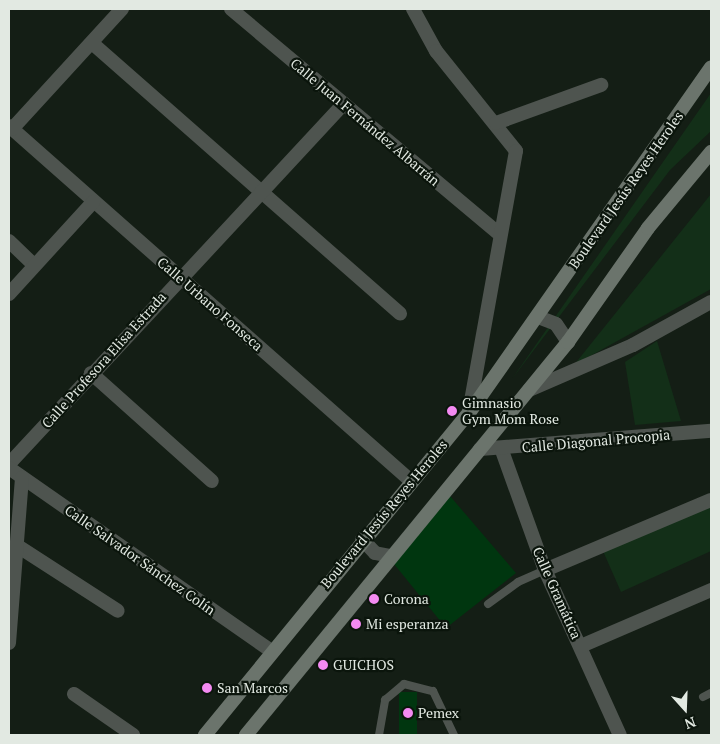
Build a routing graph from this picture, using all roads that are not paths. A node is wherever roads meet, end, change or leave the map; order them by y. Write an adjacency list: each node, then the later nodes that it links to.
1 (122, 9): 4 (street)
2 (231, 9): 7 (street, Calle Juan Fernández Albarrán)
3 (413, 9): 8 (street)
4 (92, 43): 9 (street); 11 (street)
5 (711, 67): 20 (main road, Boulevard Jesús Reyes Heroles)
6 (601, 85): 8 (street)
7 (344, 104): 11 (street, Calle Profesora Elisa Estrada); 13 (street, Calle Juan Fernández Albarrán)
8 (496, 123): 13 (street)
9 (10, 127): 12 (street, Calle Urbano Fonseca)
10 (711, 152): 21 (main road)
11 (262, 192): 16 (street, Calle Profesora Elisa Estrada); 19 (street)
12 (93, 202): 15 (street); 16 (street, Calle Urbano Fonseca)
13 (499, 234): 24 (street)
14 (9, 241): 15 (street)
15 (34, 265): 17 (street)
16 (179, 277): 22 (street, Calle Profesora Elisa Estrada); 32 (street, Calle Urbano Fonseca)
17 (9, 294)
18 (711, 302): 23 (street)
19 (400, 314)
20 (538, 317): 21 (street); 24 (main road, Boulevard Jesús Reyes Heroles)
21 (568, 342): 23 (main road)
22 (91, 373): 28 (street, Calle Profesora Elisa Estrada); 31 (street)
23 (529, 390): 27 (main road)
24 (469, 413): 32 (main road, Boulevard Jesús Reyes Heroles)
25 (711, 431): 26 (street, Calle Diagonal Procopia)
26 (501, 448): 27 (street, Calle Diagonal Procopia); 37 (street, Calle Gramática)
27 (480, 449): 36 (main road)
28 (9, 464)
29 (9, 468): 30 (street, Calle Salvador Sánchez Colín)
30 (22, 478): 35 (street); 44 (street, Calle Salvador Sánchez Colín)
31 (212, 481)
32 (411, 481): 34 (main road, Boulevard Jesús Reyes Heroles)
33 (711, 500): 37 (street)
34 (362, 539): 36 (street); 44 (main road, Boulevard Jesús Reyes Heroles)
35 (16, 545): 38 (street); 41 (street)
36 (391, 556): 48 (main road)
37 (545, 570): 40 (lane); 43 (street, Calle Gramática)
38 (11, 572): 42 (street)
39 (711, 590): 43 (street)
40 (488, 604)
41 (118, 611)
42 (9, 643)
43 (581, 646): 53 (street, Calle Gramática)
44 (271, 651): 50 (main road, Boulevard Jesús Reyes Heroles)
45 (711, 693): 47 (lane)
46 (74, 694): 49 (street)
47 (703, 697)
48 (248, 734)
49 (133, 735)
50 (205, 735)
51 (379, 735): 52 (lane)
52 (454, 735)
53 (620, 735)

